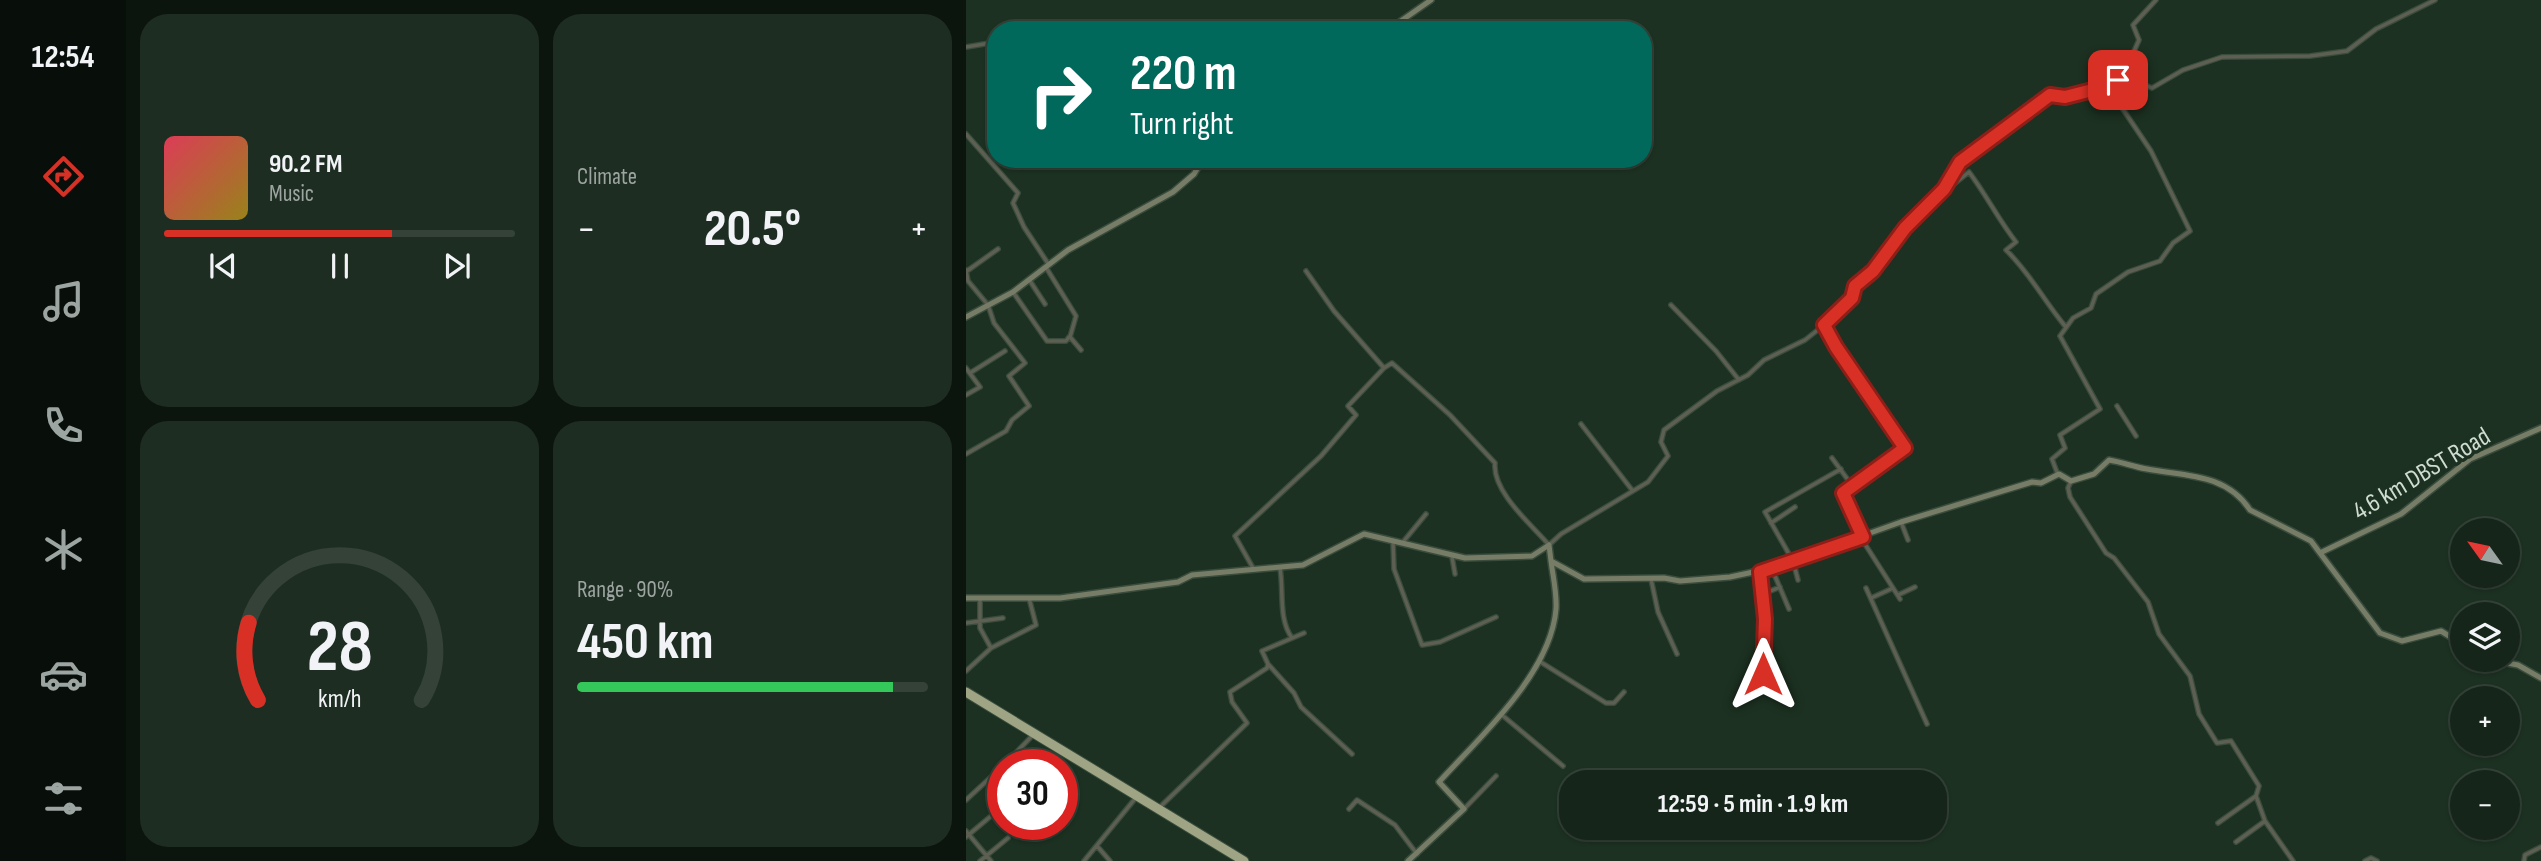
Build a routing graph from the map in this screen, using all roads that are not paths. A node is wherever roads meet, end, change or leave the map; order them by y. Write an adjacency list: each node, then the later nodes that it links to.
1 (1431, 0): 4 (street)
2 (2157, 0): 7 (street)
3 (2435, 0): 7 (street)
4 (1401, 21)
5 (987, 44): 6 (street)
6 (966, 47)
7 (2123, 76): 8 (street)
8 (2108, 86): 13 (street); 25 (street)
9 (966, 135): 10 (street)
10 (987, 158)
11 (996, 168): 15 (street)
12 (1198, 168): 15 (street)
13 (1947, 183): 24 (street); 25 (street)
14 (998, 249): 16 (street)
15 (1048, 267): 18 (street); 26 (street)
16 (966, 270): 21 (street)
17 (1306, 271): 30 (street)
18 (1030, 281): 19 (street); 20 (street)
19 (1013, 292): 21 (street); 26 (street)
20 (1045, 304)
21 (988, 305): 23 (street); 38 (street)
22 (1671, 305): 32 (street)
23 (966, 317)
24 (1824, 325): 32 (street); 43 (street)
25 (2065, 327): 41 (street)
26 (1070, 337): 27 (street)
27 (1081, 350)
28 (1005, 351): 31 (street)
29 (966, 368): 31 (street)
30 (1384, 368): 53 (street); 59 (street)
31 (970, 373): 33 (street)
32 (1739, 380): 44 (street)
33 (966, 395)
34 (2117, 406): 37 (street)
35 (1581, 424): 44 (street)
36 (2541, 428): 54 (street, 4.6 km DBST Road)
37 (2136, 436)
38 (966, 454)
39 (1832, 458): 40 (street)
40 (1841, 469): 43 (street); 48 (street)
41 (2057, 475): 42 (street); 47 (street)
42 (2071, 481): 54 (street); 101 (street)
43 (1852, 485): 49 (street)
44 (1632, 490): 53 (street)
45 (1795, 508): 48 (street)
46 (1426, 514): 52 (street)
47 (1901, 522): 49 (street); 50 (street)
48 (1771, 523): 57 (street)
49 (1863, 537): 57 (street); 68 (street)
50 (1908, 540)
51 (1393, 542): 52 (street); 58 (street); 75 (street)
52 (1402, 544): 55 (street)
53 (1549, 545): 55 (street); 56 (street)
54 (2322, 552): 80 (street)
55 (1452, 557): 62 (street)
56 (1551, 561): 63 (street); 84 (street)
57 (1793, 561): 60 (street); 64 (street)
58 (1279, 566): 59 (street); 81 (street)
59 (1253, 568): 72 (street)
60 (1772, 568): 61 (street); 65 (street)
61 (1760, 572): 63 (street); 69 (street)
62 (1455, 574)
63 (1651, 579): 83 (street)
64 (1798, 580)
65 (1780, 587): 69 (street); 74 (street)
66 (1915, 587): 68 (street)
67 (1866, 588): 73 (street)
68 (1891, 589): 73 (street)
69 (1763, 594): 89 (street)
70 (966, 598): 71 (street)
71 (980, 598): 72 (street); 78 (street)
72 (1029, 598): 82 (street)
73 (1871, 598): 94 (street)
74 (1789, 609)
75 (1496, 617)
76 (1003, 618): 78 (street)
77 (966, 623): 78 (street)
78 (981, 623): 82 (street)
79 (1304, 633): 81 (street)
80 (2450, 636)
81 (1292, 638): 85 (street)
82 (991, 648): 87 (street)
83 (1677, 654)
84 (1538, 661): 91 (street); 93 (street)
85 (1268, 664): 97 (street); 104 (street)
86 (2520, 666): 88 (street)
87 (966, 671)
88 (2540, 677)
89 (1761, 682)
90 (966, 692): 95 (highway)
91 (1624, 692)
92 (966, 699): 95 (highway)
93 (1502, 715): 98 (street); 106 (street)
94 (1927, 724)
95 (1033, 736): 96 (street); 103 (highway); 104 (highway)
96 (1020, 749)
97 (1352, 754)
98 (1563, 766)
99 (1496, 776): 106 (street)
100 (987, 780): 102 (street)
101 (2256, 796): 108 (street); 109 (street)
102 (966, 800)
103 (1134, 800): 114 (street); 122 (highway)
104 (1158, 809): 123 (highway)
105 (1349, 809): 116 (street)
106 (1464, 809): 116 (street)
107 (987, 818): 111 (street)
108 (2265, 821): 110 (street); 113 (street); 125 (street)
109 (2218, 823)
110 (2252, 828)
111 (967, 834): 117 (street)
112 (1005, 840): 117 (street)
113 (2236, 842)
114 (1097, 846): 120 (street); 121 (street)
115 (2541, 847): 128 (street)
116 (1417, 854): 124 (street)
117 (987, 855): 118 (street); 119 (street)
118 (980, 861)
119 (991, 861)
120 (1084, 861)
121 (1110, 861)
122 (1234, 861)
123 (1244, 861)
124 (1408, 861)
125 (2293, 861)
126 (2365, 861): 127 (street)
127 (2377, 861)
128 (2524, 861)

